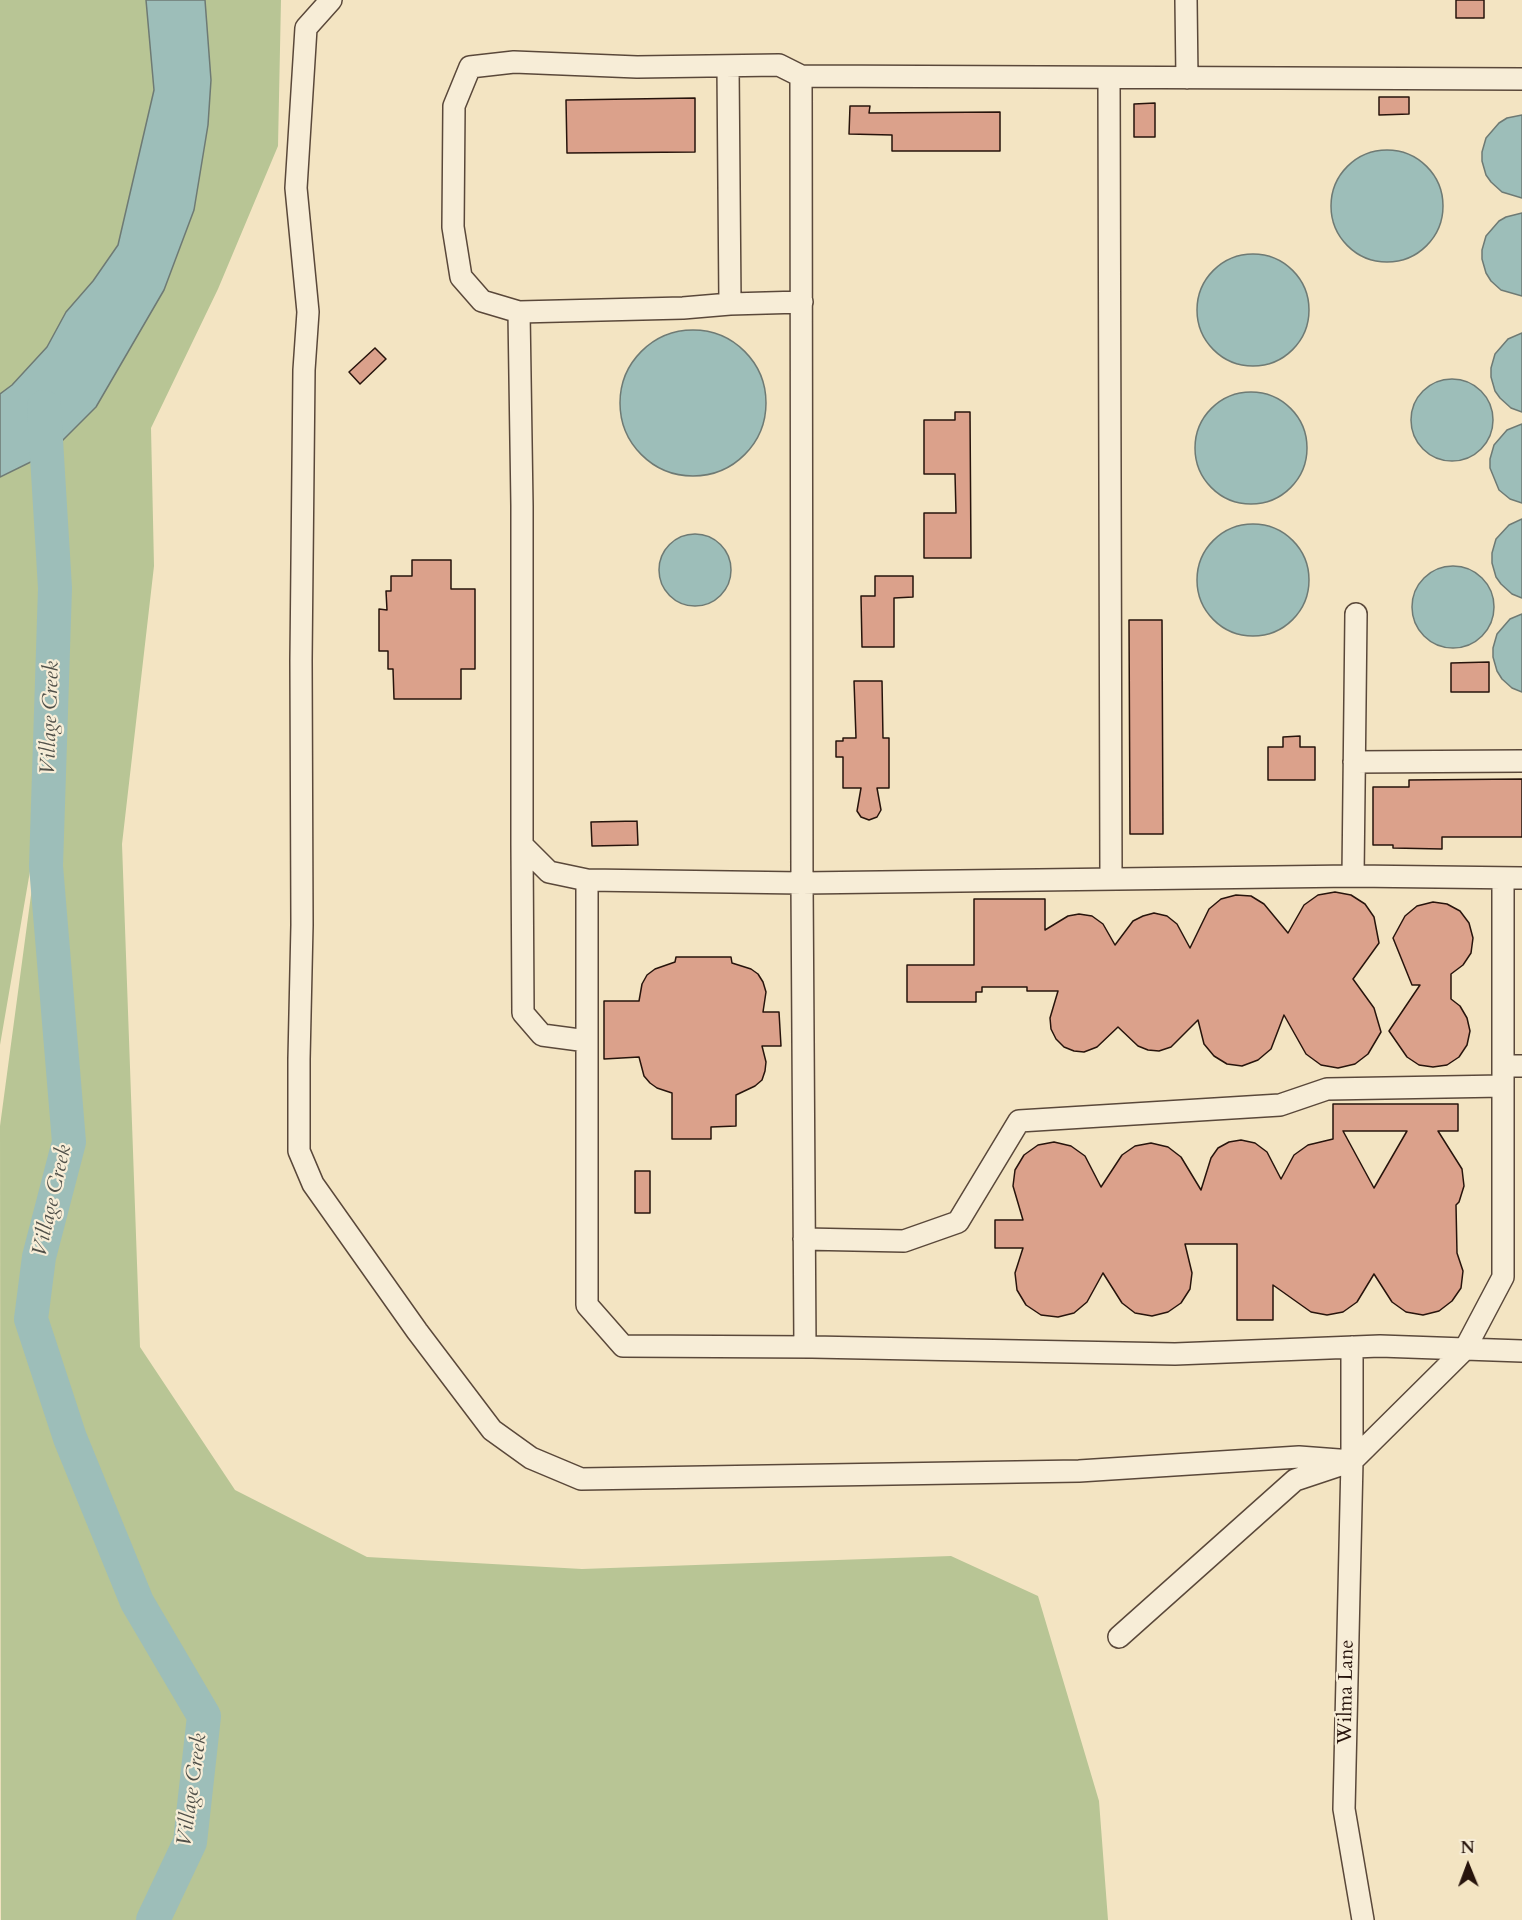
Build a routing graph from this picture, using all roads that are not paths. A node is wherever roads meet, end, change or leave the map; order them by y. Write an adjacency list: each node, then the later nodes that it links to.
1 (331, 0): 27 (lane)
2 (1186, 0): 6 (lane)
3 (728, 66): 4 (lane); 9 (lane); 10 (lane)
4 (801, 76): 5 (lane); 8 (lane)
5 (1108, 78): 6 (lane); 17 (lane)
6 (1187, 78): 7 (lane)
7 (1522, 79)
8 (801, 302): 9 (lane); 19 (lane)
9 (730, 303): 10 (lane)
10 (519, 312): 14 (lane)
11 (1356, 614): 13 (lane)
12 (1522, 761): 13 (lane)
13 (1354, 762): 15 (lane)
14 (522, 845): 18 (lane); 20 (lane)
15 (1353, 876): 16 (lane); 17 (lane)
16 (1512, 878): 21 (lane)
17 (1111, 879): 19 (lane)
18 (587, 880): 19 (lane); 20 (lane)
19 (802, 883): 22 (lane)
20 (587, 1041): 23 (lane)
21 (1510, 1073): 22 (lane); 25 (lane)
22 (804, 1239): 23 (lane)
23 (805, 1347): 24 (lane)
24 (1352, 1347): 25 (lane); 27 (lane, Wilma Lane)
25 (1465, 1349): 26 (lane); 27 (lane)
26 (1522, 1351)
27 (1352, 1461): 28 (lane); 29 (lane, Wilma Lane)
28 (1119, 1637)
29 (1363, 1920)

